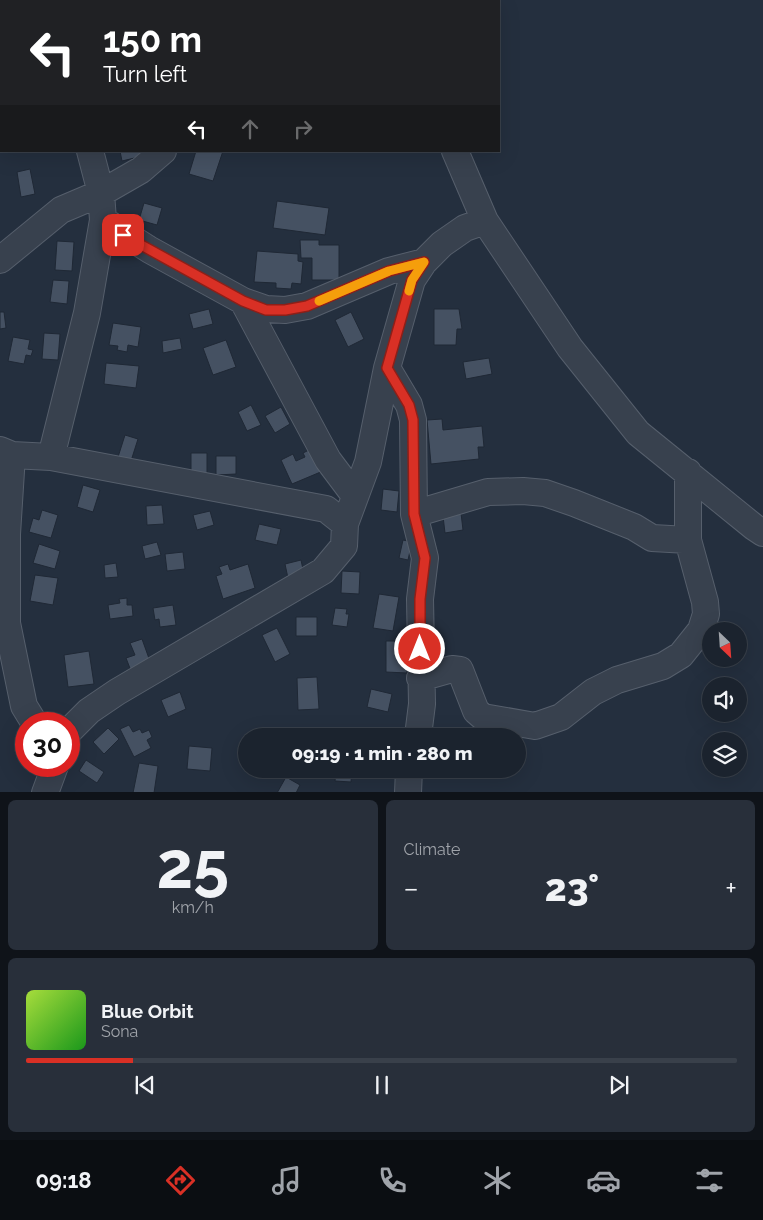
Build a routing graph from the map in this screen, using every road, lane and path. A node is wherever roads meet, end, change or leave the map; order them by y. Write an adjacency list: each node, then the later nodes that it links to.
1 (90, 152): 4 (street)
2 (162, 152): 4 (street)
3 (455, 152): 6 (street)
4 (102, 193): 5 (street); 7 (street)
5 (103, 220): 9 (street); 12 (street)
6 (485, 221): 8 (street); 13 (street)
7 (0, 260)
8 (424, 262): 9 (street); 10 (street)
9 (243, 301): 14 (street)
10 (387, 368): 14 (street); 15 (street)
11 (6, 453): 12 (street); 20 (street)
12 (51, 457): 16 (street)
13 (688, 472): 17 (street); 18 (street)
14 (355, 496): 16 (street)
15 (414, 514): 18 (street); 19 (street)
16 (345, 524): 21 (street)
17 (763, 533)
18 (688, 540): 19 (street)
19 (420, 678): 22 (street)
20 (28, 712)
21 (80, 721)
22 (419, 728)
23 (50, 777): 25 (street)
24 (409, 778): 26 (street)
25 (45, 792)
26 (408, 792)

